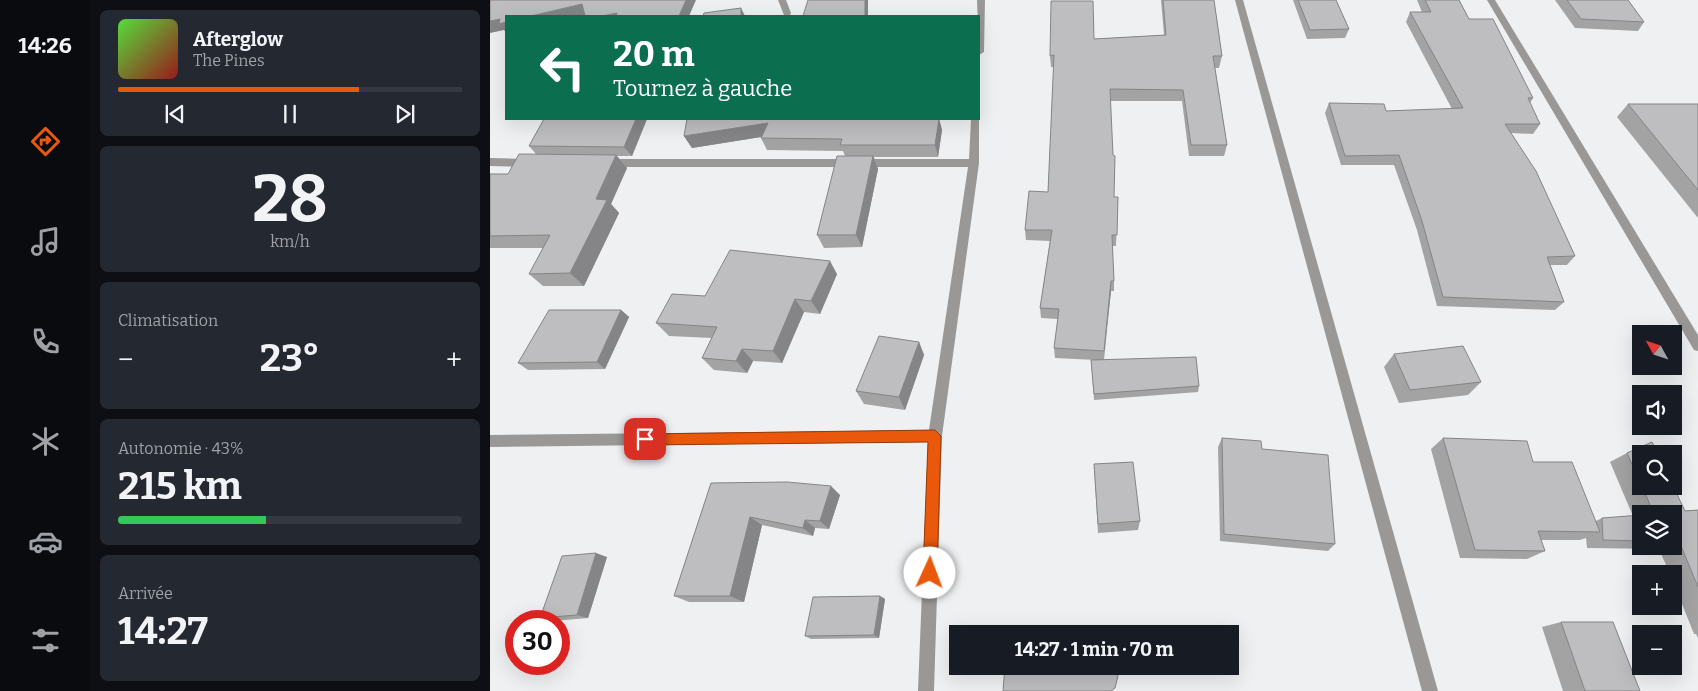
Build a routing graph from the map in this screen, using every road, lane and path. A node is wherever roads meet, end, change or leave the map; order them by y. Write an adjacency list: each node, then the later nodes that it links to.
1 (782, 0): 5 (street)
2 (981, 0): 6 (street)
3 (1239, 0): 16 (street)
4 (1491, 0): 12 (street)
5 (787, 13)
6 (980, 26)
7 (976, 120): 11 (street)
8 (490, 162): 9 (street)
9 (539, 162)
10 (599, 163): 11 (street)
11 (974, 163): 13 (street)
12 (1698, 346)
13 (935, 436): 14 (street); 15 (street)
14 (490, 441)
15 (926, 691)
16 (1430, 691)

